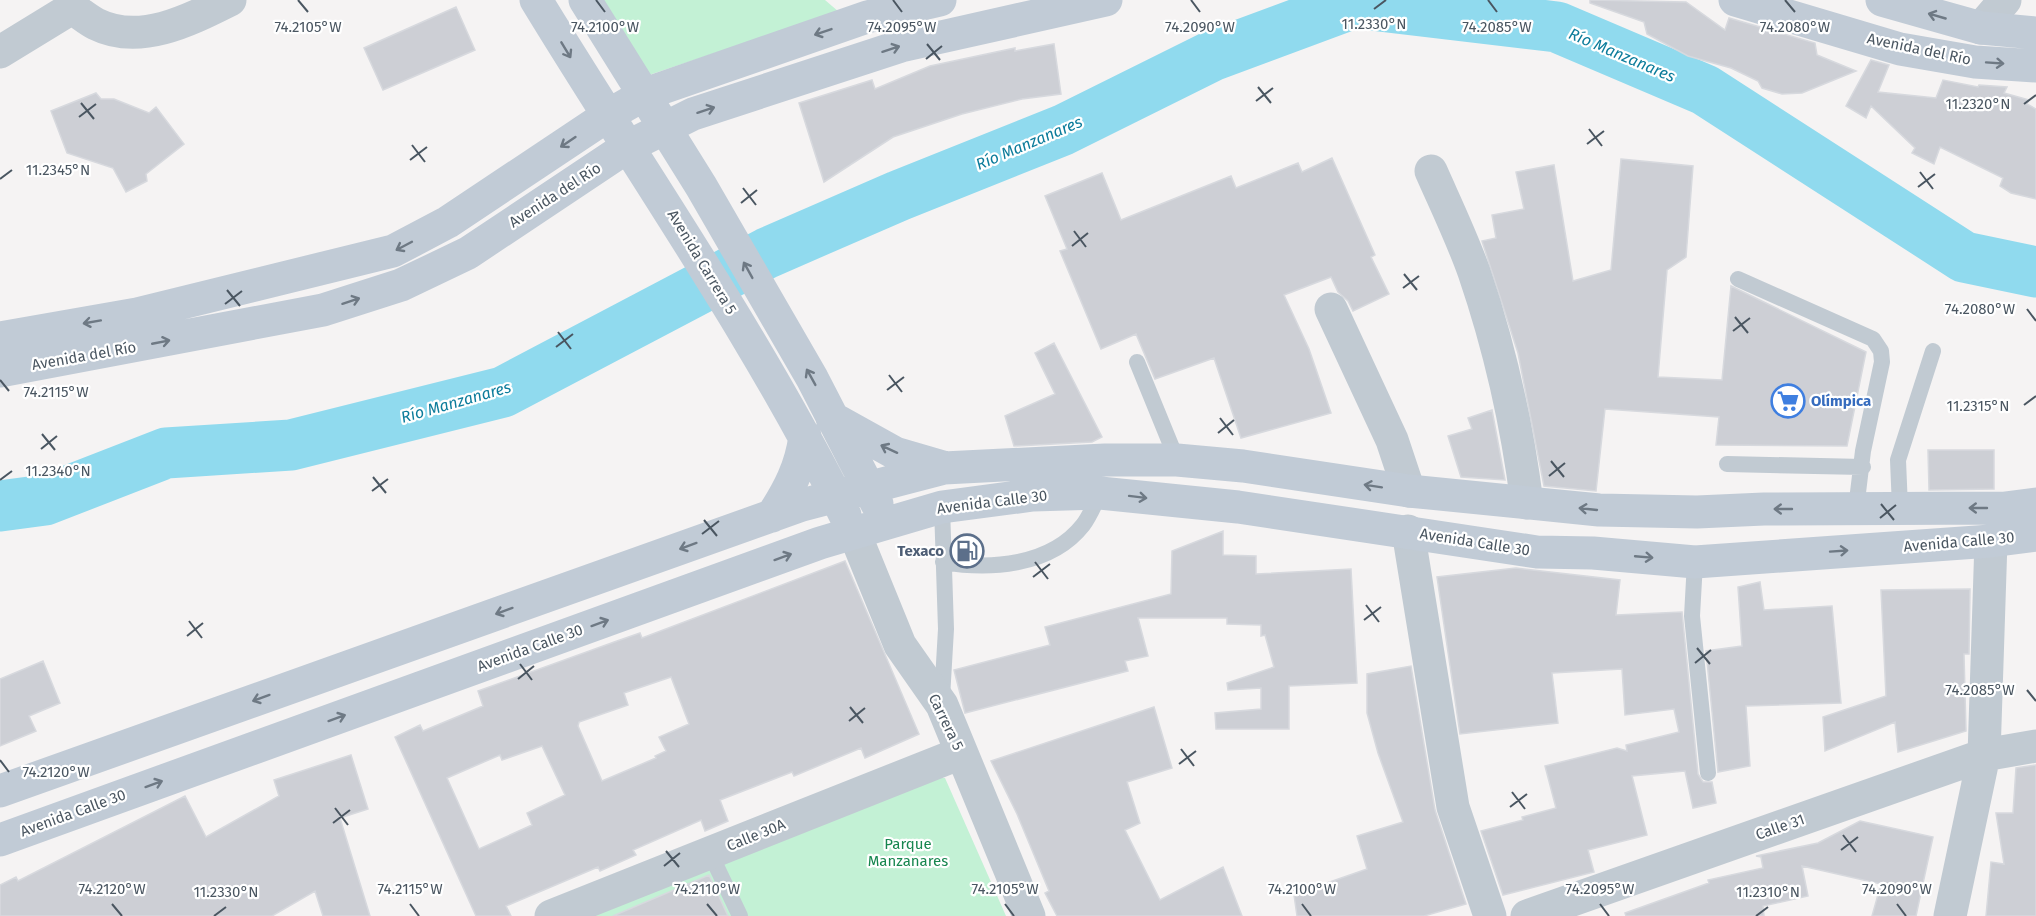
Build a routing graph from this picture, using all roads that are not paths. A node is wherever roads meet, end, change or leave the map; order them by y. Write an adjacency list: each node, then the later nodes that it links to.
1 (230, 0): 9 (street)
2 (536, 0): 16 (main road, Avenida Carrera 5, one-way to 16)
3 (585, 0): 15 (main road)
4 (940, 0): 10 (main road)
5 (1106, 0): 17 (main road, Avenida del Río, one-way to 5)
6 (1735, 0): 14 (main road, Avenida del Río, one-way to 14)
7 (1882, 0): 11 (main road, one-way to 7)
8 (2005, 0): 11 (street)
9 (71, 4): 13 (street)
10 (856, 9): 15 (main road, one-way to 15)
11 (1981, 28): 12 (main road)
12 (2036, 33)
13 (0, 52)
14 (2036, 66)
15 (645, 94): 16 (main road); 17 (main road)
16 (607, 116): 18 (main road, Avenida Carrera 5); 22 (main road, one-way to 22)
17 (664, 127): 18 (main road, Avenida del Río); 26 (main road, one-way to 17)
18 (627, 147): 25 (main road, Avenida del Río, one-way to 18); 27 (main road, Avenida Carrera 5)
19 (1431, 171): 36 (street)
20 (1738, 279): 30 (lane)
21 (1330, 309): 33 (street)
22 (0, 338)
23 (1933, 351): 39 (lane)
24 (1137, 362): 28 (lane)
25 (0, 370)
26 (832, 418): 31 (main road, one-way to 26); 32 (main road)
27 (805, 436): 35 (main road, Avenida Carrera 5); 41 (main road)
28 (1177, 460): 31 (main road, Avenida Calle 30); 33 (main road, Avenida Calle 30, one-way to 28)
29 (1727, 464): 30 (lane)
30 (1863, 467): 40 (lane)
31 (944, 468): 32 (main road, Avenida Calle 30)
32 (869, 486): 35 (main road, Avenida Calle 30); 42 (main road)
33 (1409, 491): 36 (main road, Avenida Calle 30)
34 (1100, 493): 38 (main road, Avenida Calle 30); 43 (main road, Avenida Calle 30, one-way to 43); 47 (lane)
35 (835, 495): 41 (main road, Avenida Calle 30); 44 (main road, Avenida Carrera 5)
36 (1527, 503): 40 (main road, Avenida Calle 30, one-way to 36)
37 (2036, 504): 39 (main road, Avenida Calle 30, one-way to 39)
38 (942, 507): 42 (main road, Avenida Calle 30); 47 (lane)
39 (1900, 508): 40 (main road, Avenida Calle 30)
40 (1856, 509)
41 (772, 516): 54 (main road, Avenida Calle 30, one-way to 54)
42 (886, 522): 44 (main road, Avenida Calle 30)
43 (1408, 531): 48 (main road, Avenida Calle 30, one-way to 48); 60 (street)
44 (854, 532): 49 (street, Carrera 5); 55 (main road, Avenida Calle 30, one-way to 44)
45 (2036, 535): 46 (main road, Avenida Calle 30)
46 (1991, 541): 48 (main road, Avenida Calle 30, one-way to 46); 52 (street)
47 (943, 562): 49 (lane)
48 (1695, 562): 53 (lane)
49 (942, 705): 51 (street, Carrera 5)
50 (2036, 746): 52 (street, Calle 31)
51 (961, 753): 56 (street, Calle 30A); 59 (street, Carrera 5)
52 (1984, 755): 61 (street, Calle 31); 62 (street)
53 (1708, 772)
54 (0, 791)
55 (0, 840)
56 (710, 853): 57 (street, Calle 30A); 58 (lane)
57 (551, 916)
58 (740, 916)
59 (1029, 916)
60 (1490, 916)
61 (1527, 916)
62 (1950, 916)

